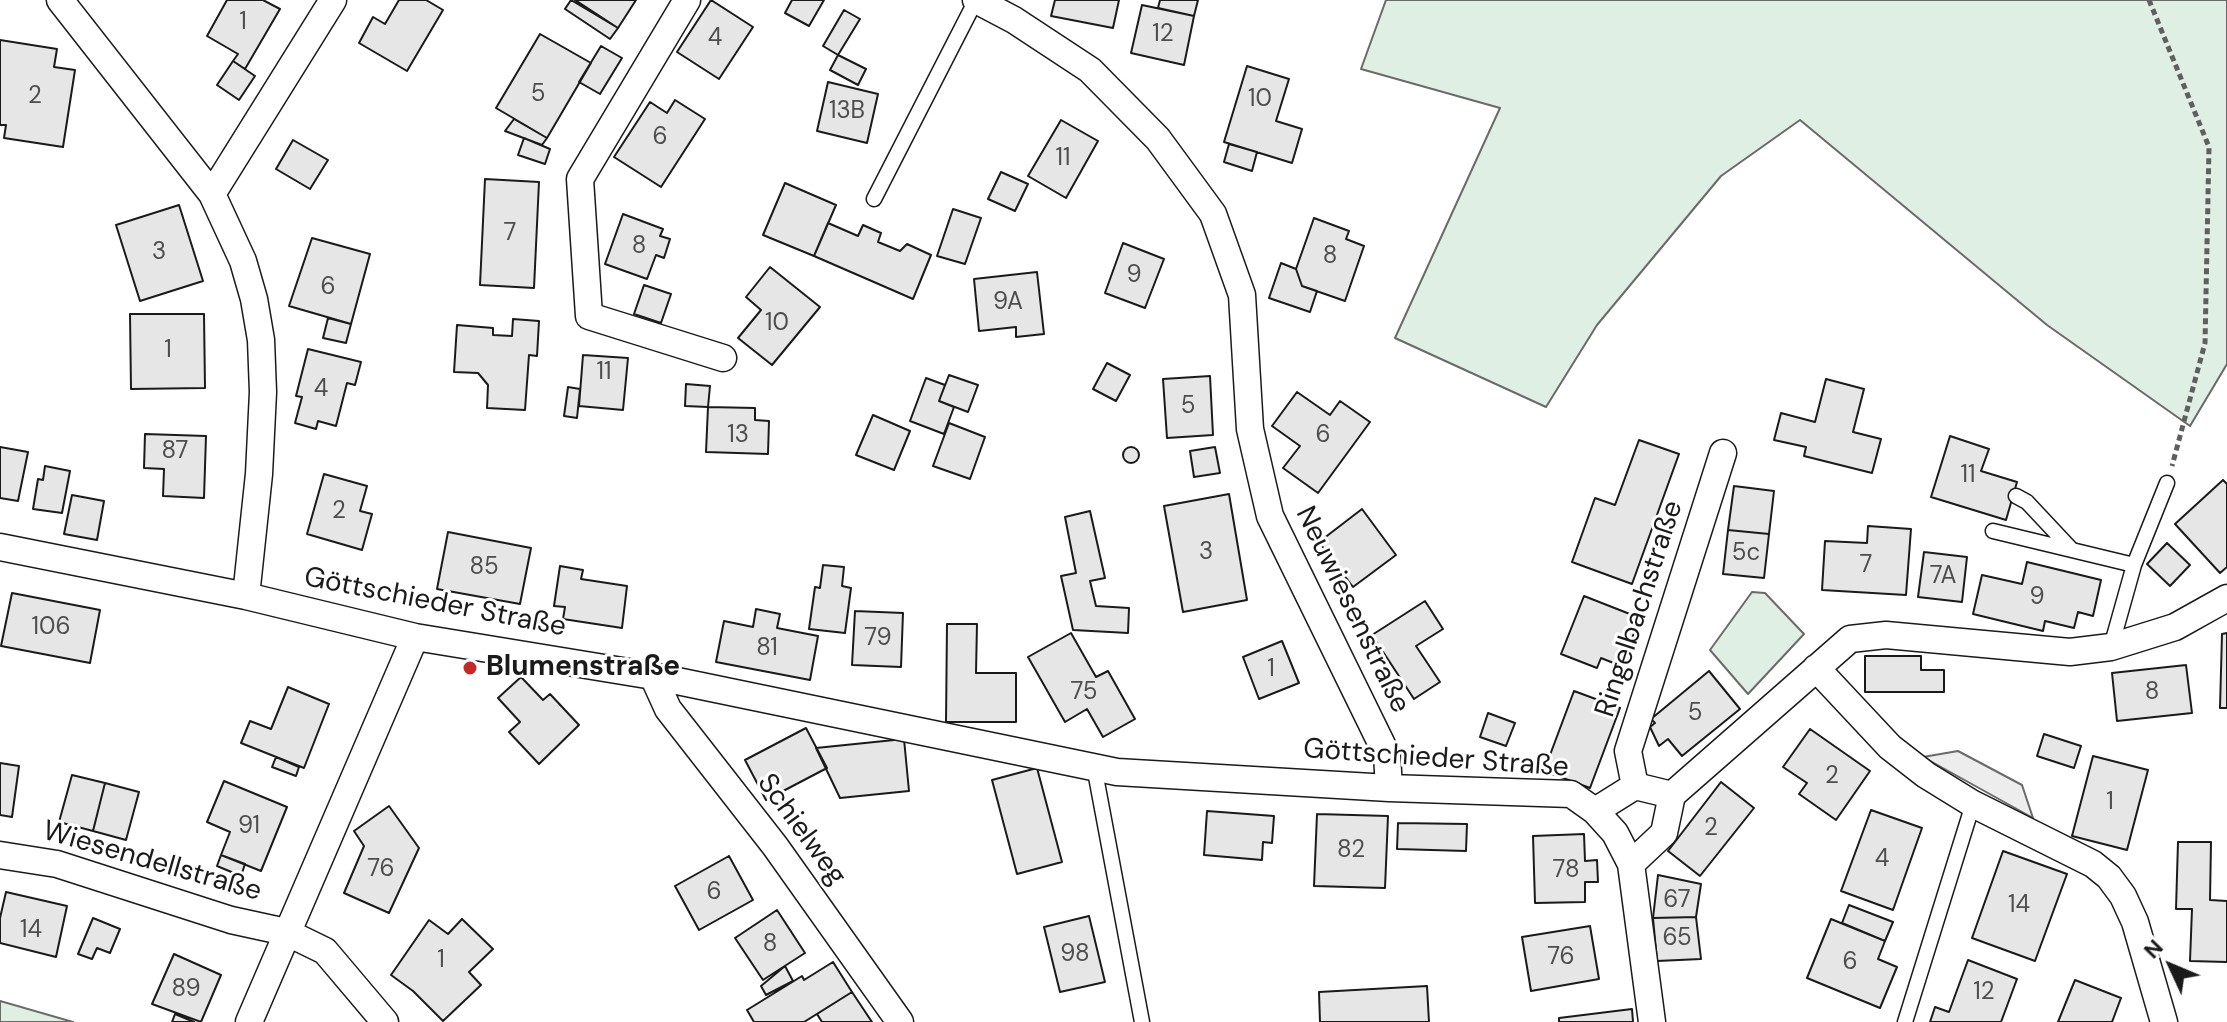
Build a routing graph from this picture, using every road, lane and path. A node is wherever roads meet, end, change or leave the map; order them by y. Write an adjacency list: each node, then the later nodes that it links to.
1 (60, 0): 6 (street)
2 (333, 0): 6 (street)
3 (687, 0): 8 (street)
4 (976, 0): 7 (lane); 24 (street, Neuwiesenstraße)
5 (2149, 0): 10 (path)
6 (212, 194): 16 (street)
7 (874, 199)
8 (723, 358)
9 (1723, 453): 23 (street, Ringelbachstraße)
10 (2167, 483): 15 (lane)
11 (2016, 496): 14 (lane)
12 (1993, 531): 14 (lane)
13 (0, 547): 16 (street, Göttschieder Straße)
14 (2072, 550): 15 (lane)
15 (2134, 565): 19 (lane)
16 (246, 596): 18 (street, Göttschieder Straße)
17 (2227, 598): 19 (street)
18 (415, 637): 21 (street, Göttschieder Straße); 30 (street)
19 (2111, 647): 20 (street)
20 (1816, 668): 25 (street); 26 (street)
21 (653, 676): 22 (street, Göttschieder Straße); 33 (street, Schielweg)
22 (1094, 766): 24 (street, Göttschieder Straße); 34 (lane)
23 (1635, 786): 25 (street); 27 (street)
24 (1389, 788): 27 (street, Göttschieder Straße)
25 (1672, 795): 29 (street)
26 (1973, 804): 36 (lane); 37 (street)
27 (1595, 811): 29 (street, Göttschieder Straße)
28 (0, 855): 30 (street, Wiesendellstraße)
29 (1631, 864): 35 (street, Göttschieder Straße)
30 (286, 932): 31 (street); 32 (street, Wiesendellstraße)
31 (249, 1022)
32 (385, 1022)
33 (900, 1022)
34 (1142, 1022)
35 (1652, 1022)
36 (1905, 1022)
37 (2164, 1022)

